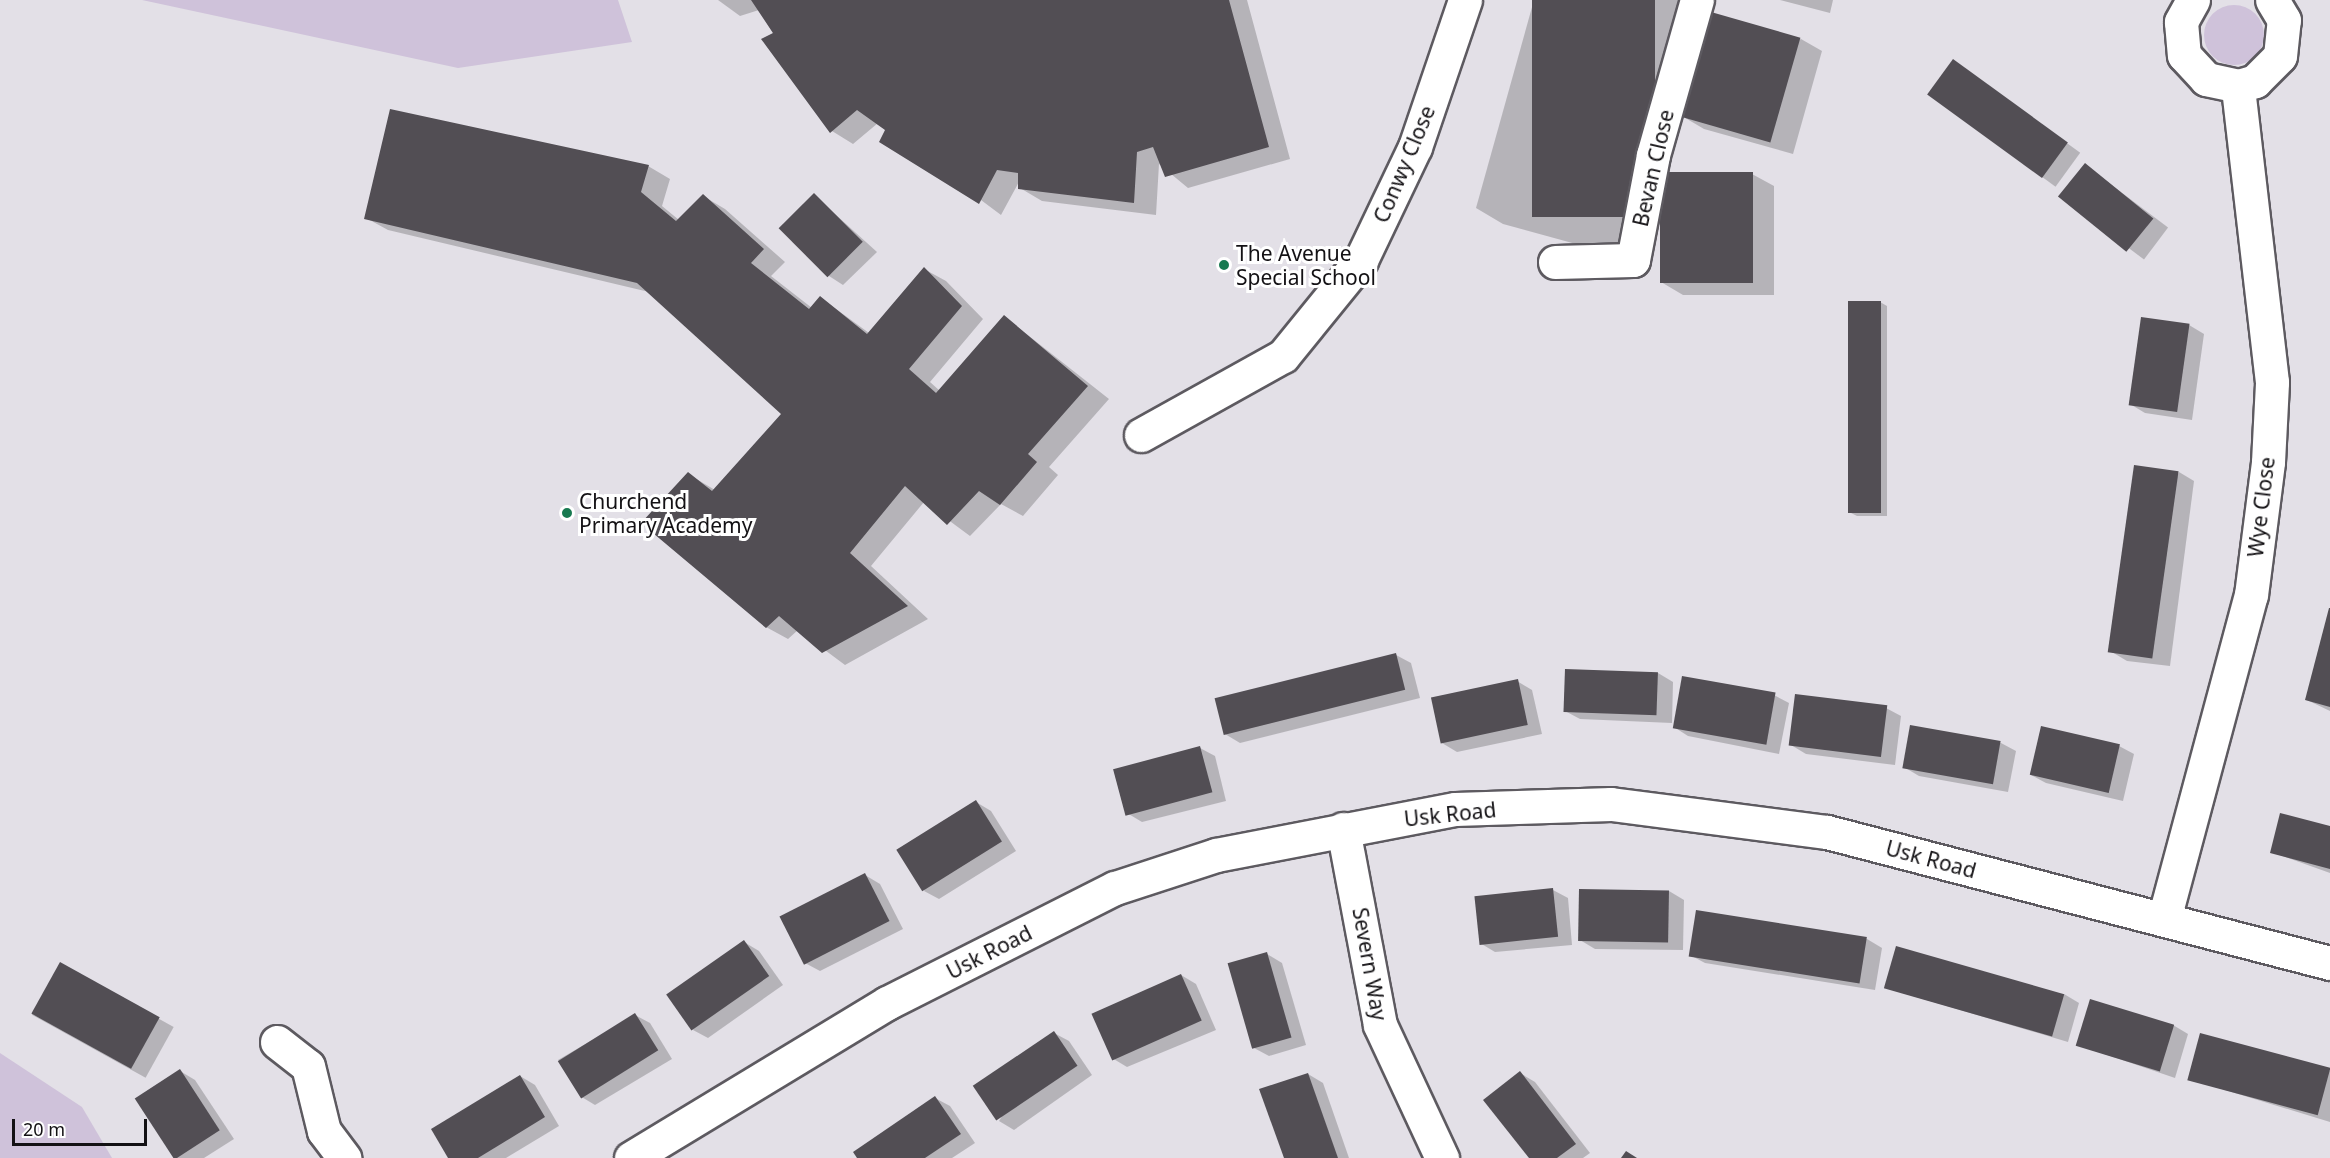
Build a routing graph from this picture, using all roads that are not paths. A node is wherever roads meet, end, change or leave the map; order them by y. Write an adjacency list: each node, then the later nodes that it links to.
1 (1465, 0): 7 (street, Conwy Close)
2 (1697, 0): 6 (street, Bevan Close)
3 (2193, 0): 5 (street)
4 (2272, 0): 5 (street)
5 (2238, 86): 9 (street, Wye Close)
6 (1555, 262)
7 (1141, 435)
8 (1343, 829): 9 (street, Usk Road); 13 (street, Usk Road); 14 (street, Severn Way)
9 (2164, 919): 10 (street, Usk Road)
10 (2330, 963)
11 (277, 1042): 12 (street)
12 (344, 1158)
13 (631, 1158)
14 (1442, 1158)

